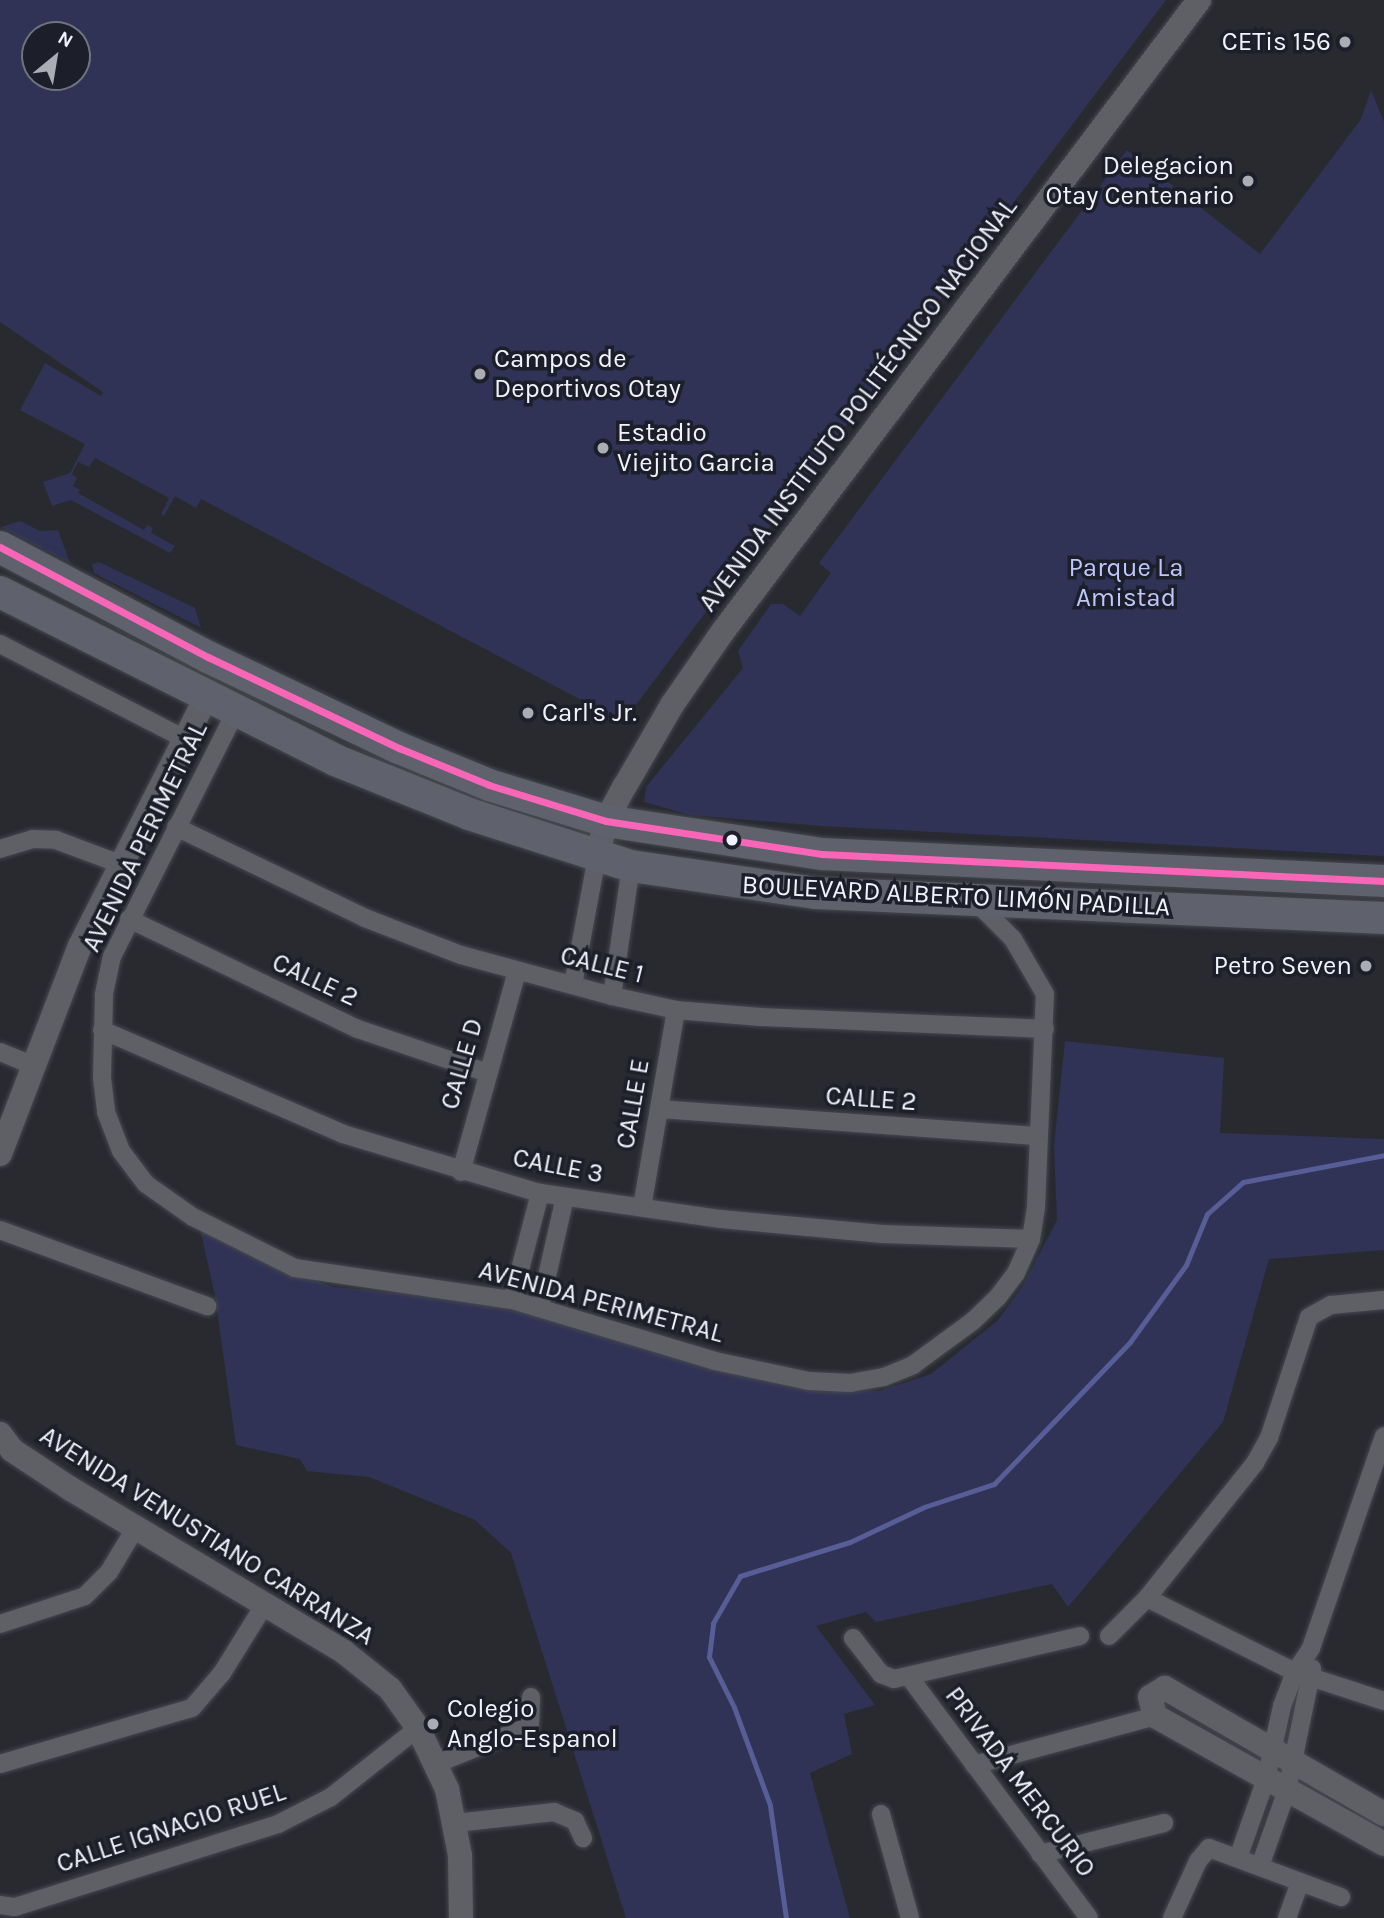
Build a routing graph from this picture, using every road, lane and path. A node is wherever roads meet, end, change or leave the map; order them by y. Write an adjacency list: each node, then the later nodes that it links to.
1 (1199, 0): 8 (street, AVENIDA INSTITUTO POLITÉCNICO NACIONAL)
2 (0, 547): 8 (highway, BOULEVARD ALBERTO LIMÓN PADILLA)
3 (0, 592): 5 (highway, BOULEVARD ALBERTO LIMÓN PADILLA)
4 (0, 644): 7 (street)
5 (207, 696): 6 (highway, BOULEVARD ALBERTO LIMÓN PADILLA); 7 (street)
6 (236, 711): 9 (street, AVENIDA PERIMETRAL); 11 (highway, BOULEVARD ALBERTO LIMÓN PADILLA)
7 (185, 739): 12 (street)
8 (620, 824): 11 (street); 13 (street); 14 (highway, BOULEVARD ALBERTO LIMÓN PADILLA)
9 (176, 827): 17 (street, AVENIDA PERIMETRAL); 18 (street, CALLE 1)
10 (0, 849): 12 (street)
11 (597, 857): 13 (highway, BOULEVARD ALBERTO LIMÓN PADILLA); 19 (street)
12 (120, 864): 25 (street)
13 (631, 866): 15 (highway, BOULEVARD ALBERTO LIMÓN PADILLA); 20 (street)
14 (1384, 881)
15 (976, 902): 16 (highway, BOULEVARD ALBERTO LIMÓN PADILLA); 22 (street, AVENIDA PERIMETRAL)
16 (1381, 910)
17 (129, 919): 23 (street, AVENIDA PERIMETRAL); 26 (street, CALLE 2)
18 (517, 971): 19 (street, CALLE 1); 26 (street, CALLE D)
19 (573, 985): 20 (street, CALLE 1)
20 (612, 996): 21 (street, CALLE 1)
21 (676, 1010): 22 (street, CALLE 1); 27 (street, CALLE E)
22 (1045, 1029): 28 (street, AVENIDA PERIMETRAL)
23 (102, 1030): 30 (street, CALLE 3); 36 (street, AVENIDA PERIMETRAL)
24 (0, 1052): 25 (street)
25 (33, 1065): 29 (street)
26 (485, 1072): 30 (street, CALLE D)
27 (659, 1109): 28 (street, CALLE 2); 33 (street, CALLE E)
28 (1038, 1136): 35 (street, AVENIDA PERIMETRAL)
29 (0, 1154)
30 (460, 1172): 31 (street, CALLE 3)
31 (540, 1193): 32 (street, CALLE 3); 36 (street)
32 (565, 1197): 33 (street, CALLE 3); 39 (street)
33 (642, 1207): 35 (street, CALLE 3)
34 (0, 1230): 38 (street)
35 (1031, 1239): 39 (street, AVENIDA PERIMETRAL)
36 (512, 1300): 39 (street, AVENIDA PERIMETRAL)
37 (1384, 1300): 43 (street)
38 (207, 1306)
39 (540, 1307)
40 (1384, 1436): 49 (street)
41 (4, 1446): 42 (street, AVENIDA VENUSTIANO CARRANZA)
42 (136, 1527): 44 (street, AVENIDA VENUSTIANO CARRANZA); 45 (street)
43 (1146, 1598): 47 (street); 50 (street)
44 (265, 1604): 57 (street, AVENIDA VENUSTIANO CARRANZA); 60 (street)
45 (0, 1624)
46 (1080, 1636): 51 (street)
47 (1109, 1636)
48 (853, 1638): 51 (street)
49 (1311, 1648): 50 (street); 52 (street)
50 (1295, 1672): 52 (street); 59 (street)
51 (910, 1678): 62 (street, PRIVADA MERCURIO)
52 (1312, 1679): 54 (street); 59 (street)
53 (531, 1697): 61 (street)
54 (1384, 1701)
55 (1191, 1703): 56 (street); 58 (street); 59 (street)
56 (1155, 1716): 58 (street); 62 (street)
57 (418, 1728): 61 (street, AVENIDA VENUSTIANO CARRANZA); 75 (street, CALLE IGNACIO RUEL)
58 (1178, 1729): 63 (street)
59 (1280, 1755): 63 (street); 65 (street)
60 (0, 1764)
61 (436, 1764): 66 (street, AVENIDA VENUSTIANO CARRANZA)
62 (974, 1765): 70 (street, PRIVADA MERCURIO)
63 (1276, 1784): 69 (street); 71 (street); 72 (street)
64 (881, 1814): 77 (street)
65 (1384, 1814)
66 (456, 1822): 68 (street); 76 (street, AVENIDA VENUSTIANO CARRANZA)
67 (1164, 1823): 70 (street)
68 (583, 1839)
69 (1384, 1844)
70 (1040, 1854): 78 (street, PRIVADA MERCURIO)
71 (1238, 1858): 72 (street); 79 (street)
72 (1260, 1866): 73 (street)
73 (1300, 1882): 74 (street); 80 (street)
74 (1341, 1897)
75 (0, 1905)
76 (461, 1918)
77 (910, 1918)
78 (1089, 1918)
79 (1172, 1918)
80 (1287, 1918)

